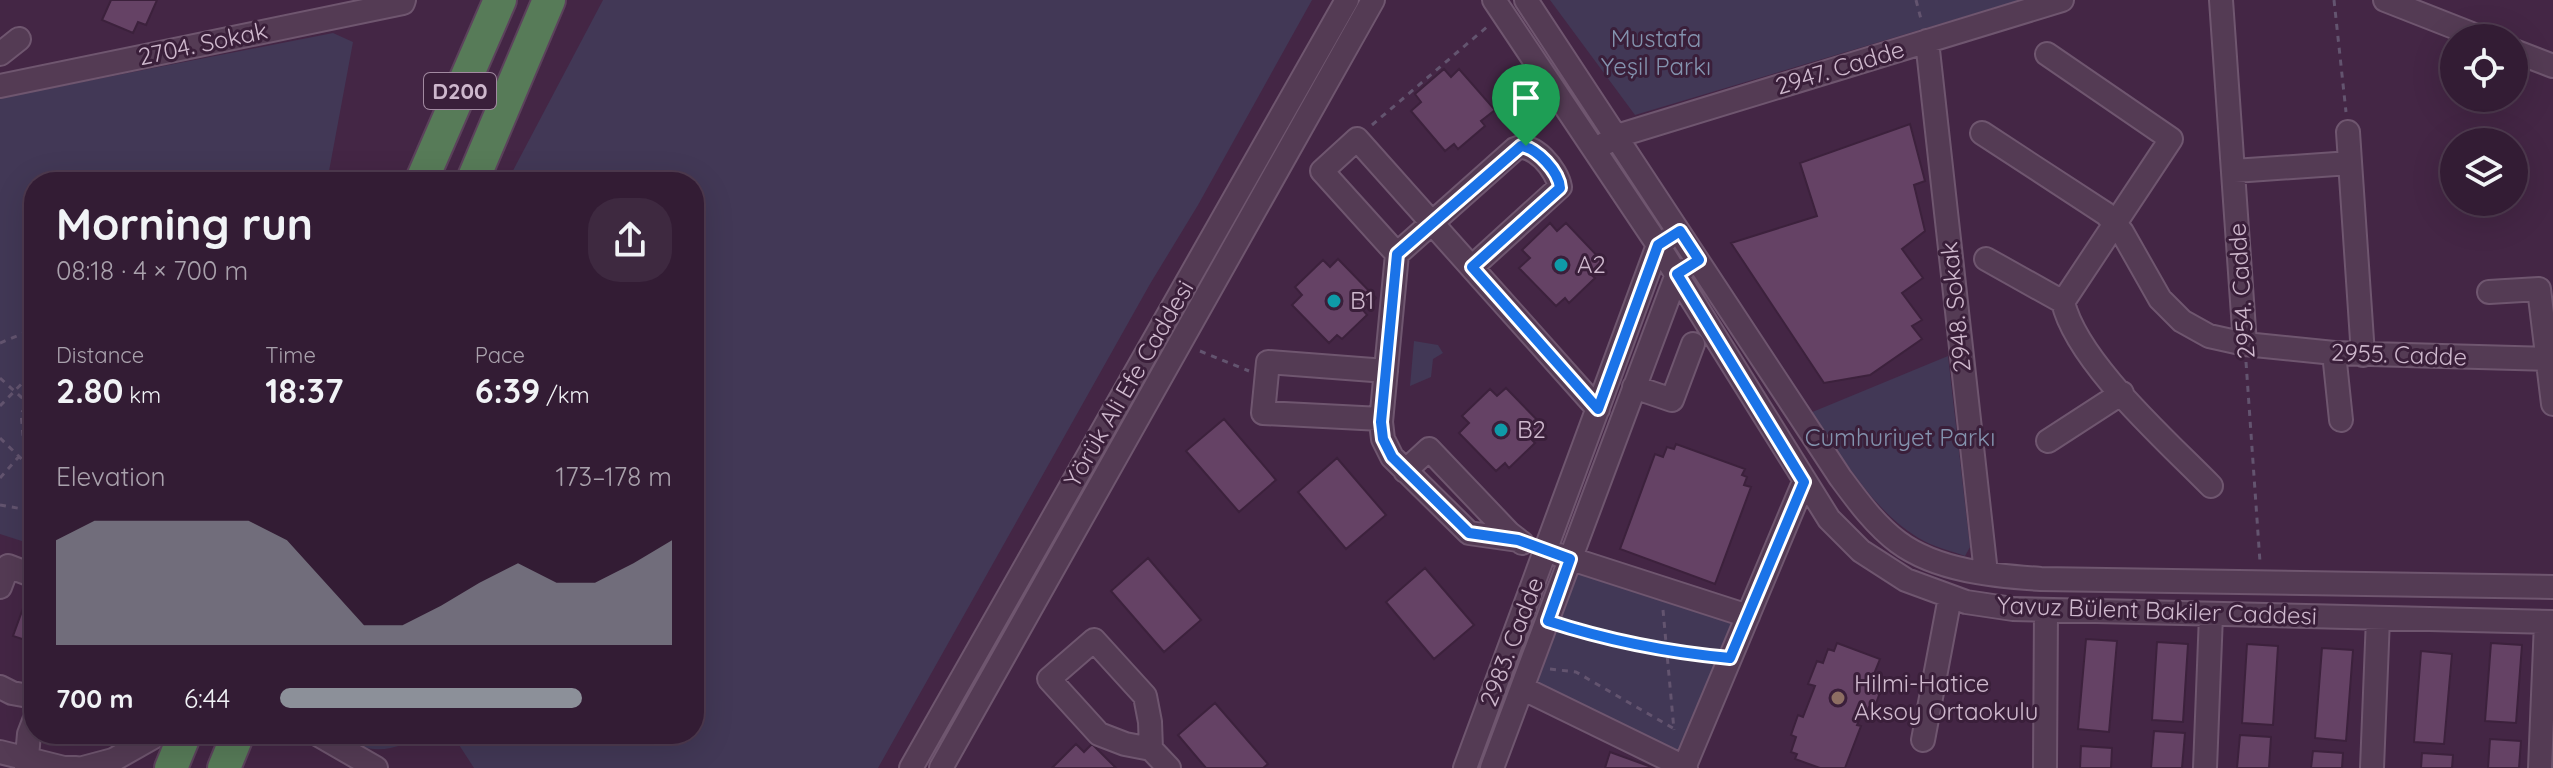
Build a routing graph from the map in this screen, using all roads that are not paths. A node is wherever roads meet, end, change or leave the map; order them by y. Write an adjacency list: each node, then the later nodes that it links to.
1 (404, 0): 18 (street, 2704. Sokak)
2 (500, 0): 25 (highway, D200)
3 (549, 0): 26 (highway, D200)
4 (1347, 0): 82 (street, Yörük Ali Efe Caddesi)
5 (1373, 0): 83 (street, Yörük Ali Efe Caddesi)
6 (1526, 0): 21 (street, Yavuz Bülent Bakiler Caddesi)
7 (2062, 0): 13 (street, 2947. Cadde)
8 (2221, 0): 24 (street, 2954. Cadde)
9 (2385, 0): 11 (street)
10 (1498, 6): 22 (street, Yavuz Bülent Bakiler Caddesi)
11 (2446, 24)
12 (19, 39): 14 (street)
13 (1927, 41): 21 (street, 2947. Cadde); 58 (street, 2948. Sokak)
14 (0, 54)
15 (2047, 54): 28 (street)
16 (2528, 56): 17 (street)
17 (2553, 66)
18 (0, 86)
19 (2348, 132): 23 (street)
20 (1982, 133): 28 (street)
21 (1617, 136): 22 (street, 2947. Cadde); 29 (street, Yavuz Bülent Bakiler Caddesi)
22 (1595, 149): 30 (street, Yavuz Bülent Bakiler Caddesi)
23 (2350, 163): 24 (street); 41 (street)
24 (2234, 171): 39 (street, 2954. Cadde)
25 (425, 172)
26 (476, 172)
27 (1432, 223): 31 (street); 31 (street); 34 (street); 34 (street)
28 (2115, 223): 37 (street); 39 (street, 2955. Cadde)
29 (1680, 231): 30 (street); 33 (street, Yavuz Bülent Bakiler Caddesi)
30 (1658, 245): 35 (street, Yavuz Bülent Bakiler Caddesi); 47 (street, 2983. Cadde)
31 (1397, 254): 43 (street)
32 (1986, 259): 37 (street)
33 (1699, 260): 35 (street); 58 (street, Yavuz Bülent Bakiler Caddesi)
34 (1472, 267): 47 (street)
35 (1677, 274): 44 (street, 2983. Cadde); 52 (street, Yavuz Bülent Bakiler Caddesi)
36 (2489, 292): 42 (street)
37 (2063, 302): 45 (street)
38 (1693, 344): 44 (street)
39 (2245, 344): 40 (street, 2955. Cadde)
40 (2334, 353): 41 (street, 2955. Cadde); 49 (street)
41 (2363, 355): 42 (street, 2955. Cadde)
42 (2550, 359): 46 (street)
43 (1386, 371): 48 (street); 48 (street)
44 (1634, 387): 56 (street, 2983. Cadde)
45 (2122, 393): 50 (street); 53 (street)
46 (2553, 404)
47 (1598, 409): 55 (street, 2983. Cadde)
48 (1381, 419): 51 (street)
49 (2341, 420)
50 (2048, 441)
51 (1405, 471): 54 (street); 54 (street)
52 (1804, 482): 61 (street, Yavuz Bülent Bakiler Caddesi); 64 (street)
53 (2211, 486)
54 (1518, 540): 55 (street)
55 (1546, 550): 56 (street); 85 (street, 2983. Cadde)
56 (1570, 559): 64 (street); 67 (street, 2983. Cadde)
57 (24, 572): 59 (street)
58 (1986, 573): 60 (street, Yavuz Bülent Bakiler Caddesi)
59 (0, 587)
60 (2553, 587)
61 (1950, 597): 62 (street, Yavuz Bülent Bakiler Caddesi); 70 (street)
62 (2046, 610): 63 (street, Yavuz Bülent Bakiler Caddesi); 88 (street)
63 (2211, 615): 65 (street, Yavuz Bülent Bakiler Caddesi); 89 (street)
64 (1748, 616): 87 (street)
65 (2378, 618): 66 (street, Yavuz Bülent Bakiler Caddesi); 90 (street)
66 (2549, 622): 91 (street)
67 (1526, 678): 86 (street, 2983. Cadde); 87 (street)
68 (0, 687): 69 (street)
69 (24, 695)
70 (1923, 740)
71 (28, 744): 77 (street)
72 (170, 744): 79 (street)
73 (234, 744): 80 (highway)
74 (334, 744): 81 (street)
75 (1151, 749): 75 (street); 84 (street)
76 (0, 752): 77 (street)
77 (26, 764): 78 (street)
78 (76, 768)
79 (83, 768)
80 (224, 768)
81 (376, 768)
82 (911, 768)
83 (941, 768)
84 (1169, 768)
85 (1465, 768)
86 (1492, 768)
87 (1684, 768)
88 (2045, 768)
89 (2205, 768)
90 (2372, 768)
91 (2540, 768)

